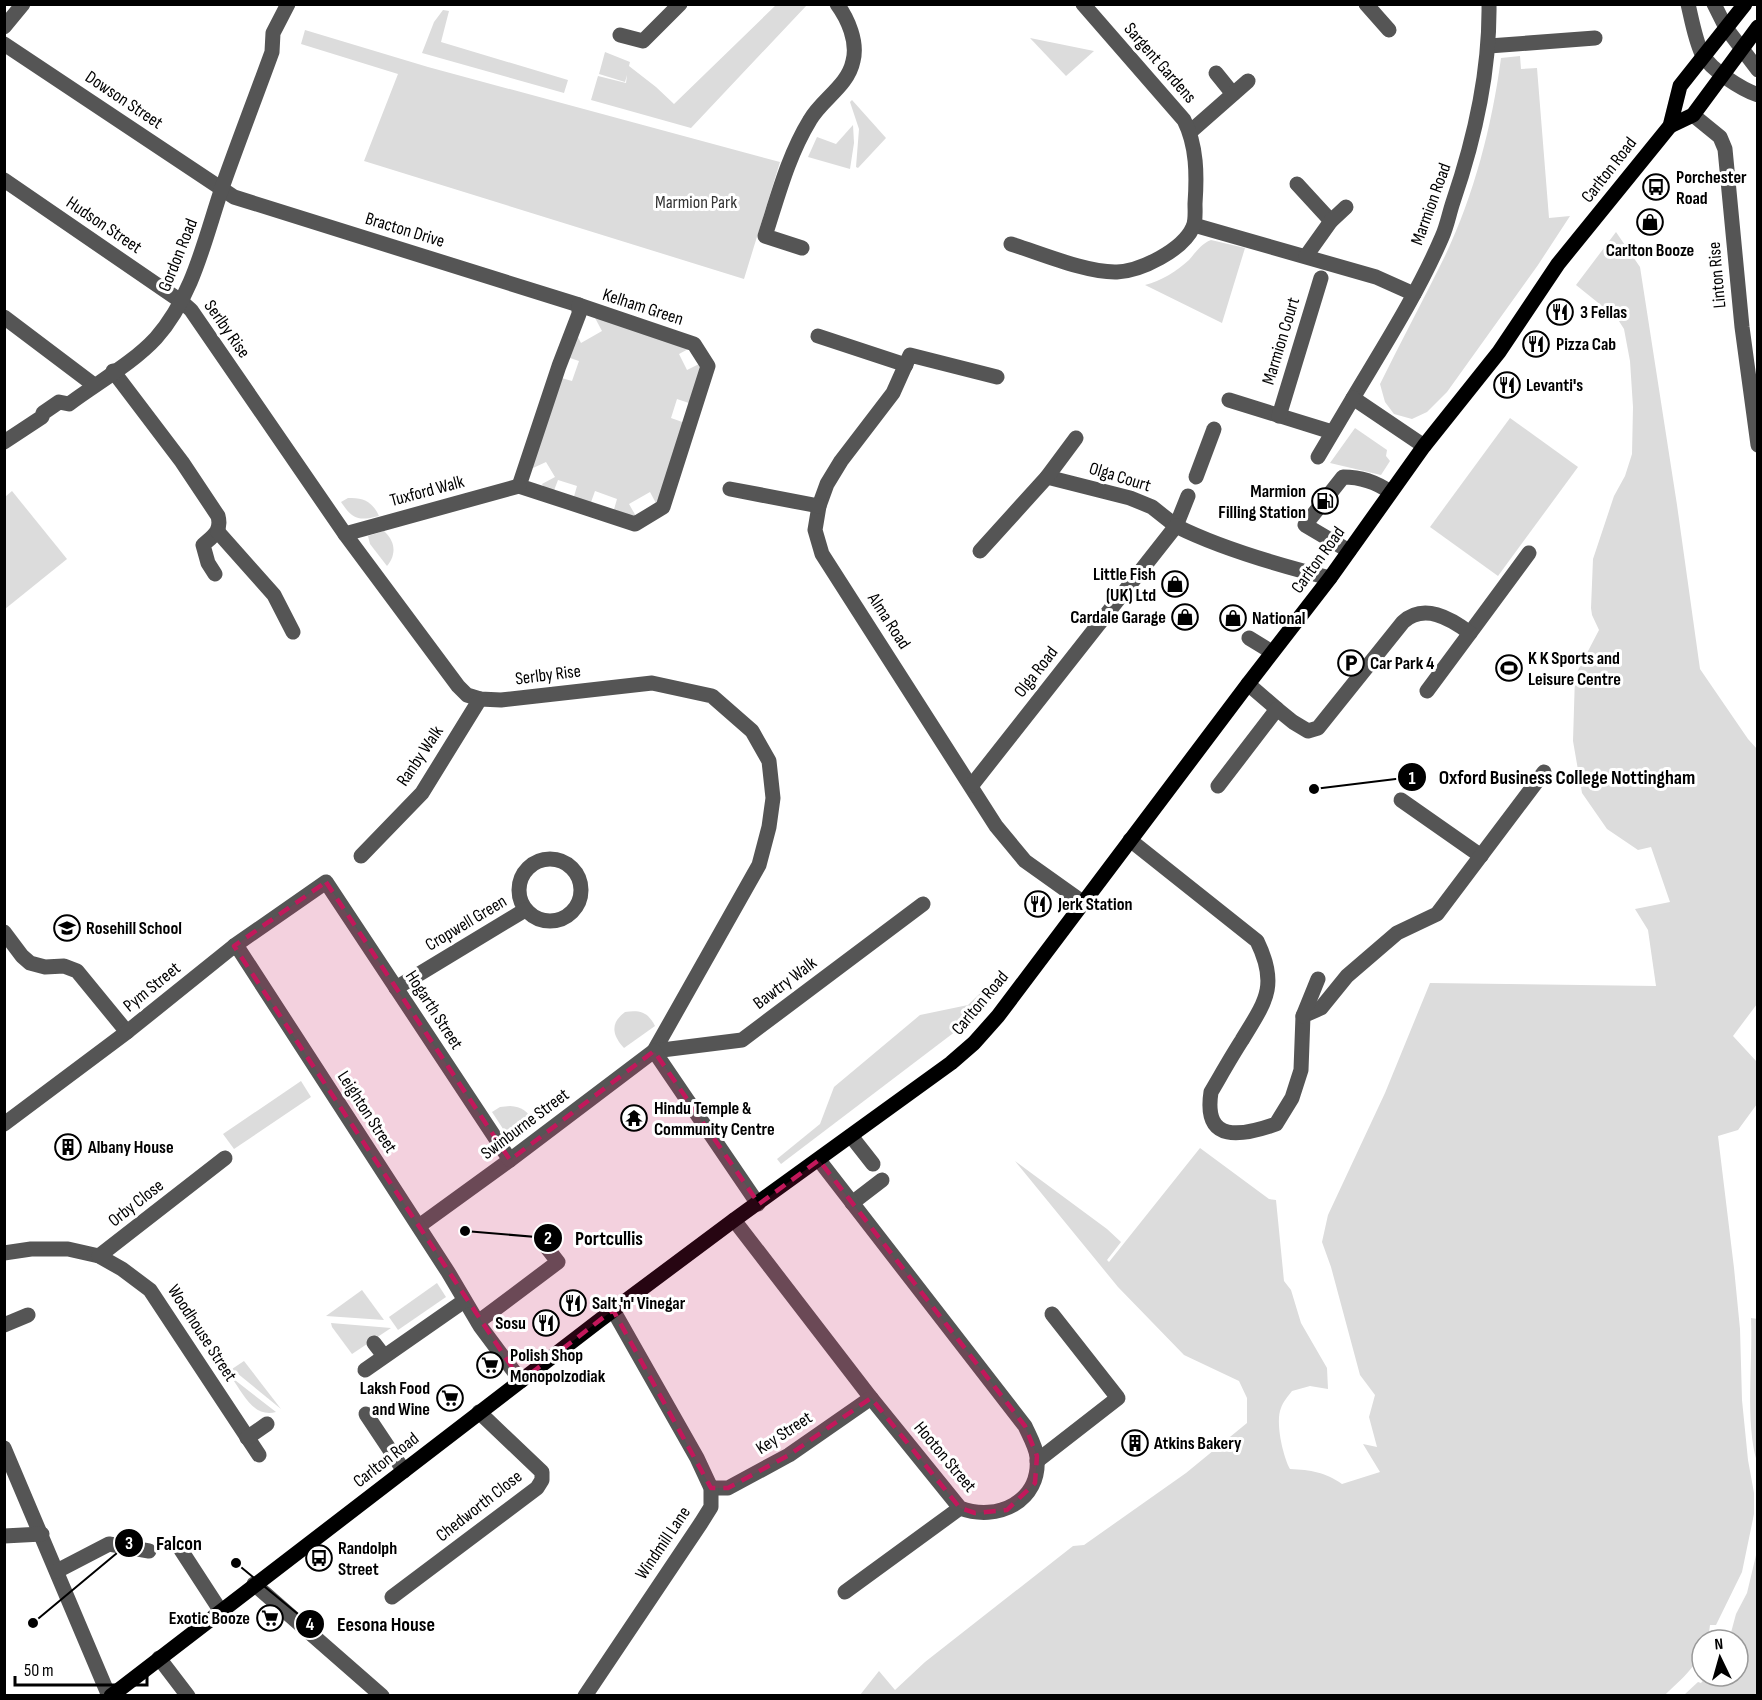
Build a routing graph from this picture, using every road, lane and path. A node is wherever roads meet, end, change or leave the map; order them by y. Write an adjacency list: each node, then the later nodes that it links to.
1 (23, 4): 11 (street)
2 (288, 4): 32 (street, Gordon Road)
3 (680, 4): 15 (street)
4 (837, 4): 37 (street)
5 (1083, 4): 29 (street, Sargent Gardens)
6 (1366, 4): 14 (street)
7 (1490, 4): 18 (street, Marmion Road)
8 (1688, 4): 20 (street)
9 (1714, 4): 13 (street)
10 (1745, 4): 13 (main road, Carlton Road)
11 (4, 27)
12 (1758, 27): 19 (main road, Carlton Road)
13 (1726, 28): 19 (street); 20 (main road, Carlton Road)
14 (1389, 30)
15 (620, 34)
16 (1595, 38): 18 (street)
17 (4, 44): 32 (street, Dowson Street)
18 (1489, 46): 40 (street, Marmion Road)
19 (1741, 50): 21 (street); 23 (main road, Carlton Road)
20 (1703, 56): 23 (street); 28 (main road, Carlton Road)
21 (1758, 70)
22 (1216, 73): 25 (street)
23 (1723, 75): 26 (street); 27 (main road, Carlton Road)
24 (1248, 81): 25 (street)
25 (1233, 94): 29 (street)
26 (1758, 95)
27 (1693, 115): 28 (main road, Carlton Road); 44 (street, Linton Rise)
28 (1670, 126): 59 (main road, Carlton Road)
29 (1190, 132): 35 (street, Sargent Gardens)
30 (4, 180): 41 (street, Hudson Street)
31 (1298, 184): 34 (street)
32 (222, 188): 41 (street, Gordon Road); 42 (street, Bracton Drive)
33 (1346, 207): 34 (street)
34 (1331, 221): 38 (street)
35 (1194, 225): 36 (street); 38 (street)
36 (1011, 244)
37 (802, 248)
38 (1306, 256): 40 (street)
39 (1321, 278): 53 (street, Marmion Court)
40 (1414, 294): 51 (street, Marmion Road)
41 (182, 302): 48 (street, Gordon Road); 70 (street, Serlby Rise)
42 (579, 305): 63 (street, Kelham Green); 63 (street, Kelham Green)
43 (4, 317): 50 (street)
44 (1742, 327): 45 (street); 58 (street, Linton Rise)
45 (1758, 328)
46 (818, 336): 47 (street)
47 (906, 365): 49 (street); 67 (street, Alma Road)
48 (114, 371): 50 (street, Gordon Road); 69 (street)
49 (997, 377)
50 (94, 385): 57 (street, Gordon Road)
51 (1353, 398): 55 (street, Marmion Road); 59 (street)
52 (1229, 400): 53 (street, Marmion Court)
53 (1279, 416): 55 (street, Marmion Court)
54 (1214, 429): 62 (street)
55 (1332, 432): 60 (street, Marmion Road)
56 (1076, 438): 61 (street, Olga Court)
57 (4, 442)
58 (1758, 445)
59 (1424, 446): 65 (main road, Carlton Road)
60 (1318, 456)
61 (1047, 477): 68 (street, Olga Court); 71 (street, Olga Court)
62 (1196, 477)
63 (519, 486): 70 (street, Tuxford Walk)
64 (730, 489): 67 (street)
65 (1390, 492): 72 (main road, Carlton Road); 72 (street)
66 (1188, 496): 68 (street, Olga Road)
67 (819, 506): 85 (street, Alma Road)
68 (1176, 526): 75 (street); 85 (street, Olga Road)
69 (218, 532): 74 (street); 76 (street)
70 (345, 534): 82 (street, Serlby Rise)
71 (980, 551)
72 (1349, 551): 75 (main road, Carlton Road)
73 (1529, 553): 77 (street)
74 (215, 574)
75 (1330, 578): 79 (main road, Carlton Road)
76 (293, 632)
77 (1470, 633): 81 (street); 83 (street)
78 (1249, 638): 79 (street)
79 (1272, 652): 80 (main road, Carlton Road)
80 (1248, 684): 83 (street); 88 (main road, Carlton Road)
81 (1427, 691)
82 (480, 699): 90 (street, Ranby Walk); 101 (street, Serlby Rise)
83 (1277, 709): 86 (street)
84 (1544, 772): 89 (street)
85 (972, 785): 92 (street, Alma Road)
86 (1218, 786)
87 (1401, 800): 89 (street)
88 (1130, 840): 92 (main road, Carlton Road); 99 (street)
89 (1481, 855): 99 (street)
90 (361, 856)
91 (326, 882): 96 (street, Pym Street); 98 (street, Hogarth Street)
92 (1084, 903): 103 (main road, Carlton Road)
93 (923, 904): 101 (street, Bawtry Walk)
94 (525, 909): 94 (street, Cropwell Green); 98 (street, Cropwell Green)
95 (4, 932): 100 (street)
96 (234, 946): 100 (street, Pym Street); 112 (street, Leighton Street)
97 (1318, 979): 99 (street)
98 (396, 988): 105 (street, Hogarth Street)
99 (1304, 1016)
100 (127, 1032): 102 (street, Pym Street)
101 (654, 1051): 105 (street, Swinburne Street); 110 (street)
102 (4, 1124)
103 (851, 1136): 106 (main road, Carlton Road); 107 (street)
104 (225, 1158): 115 (street, Orby Close)
105 (510, 1160): 112 (street, Swinburne Street)
106 (819, 1160): 109 (street); 110 (main road, Carlton Road)
107 (873, 1164)
108 (882, 1180): 109 (street)
109 (852, 1203): 133 (street)
110 (758, 1204): 111 (main road, Carlton Road)
111 (734, 1220): 117 (main road, Carlton Road); 126 (street, Hooton Street)
112 (418, 1226): 116 (street, Leighton Street)
113 (554, 1236): 120 (street)
114 (4, 1253): 115 (street, Woodhouse Street)
115 (99, 1256): 130 (street, Woodhouse Street)
116 (464, 1300): 120 (street, Leighton Street); 123 (street)
117 (613, 1310): 125 (main road, Carlton Road); 135 (street)
118 (1052, 1314): 133 (street)
119 (28, 1315): 121 (street)
120 (478, 1322): 125 (street, Leighton Street)
121 (4, 1324)
122 (374, 1343): 123 (street)
123 (384, 1356): 124 (street)
124 (365, 1370)
125 (521, 1381): 127 (main road, Carlton Road)
126 (871, 1398): 135 (street, Key Street); 136 (street, Hooton Street)
127 (479, 1412): 134 (main road, Carlton Road); 144 (street, Chedworth Close)
128 (366, 1414): 134 (street)
129 (267, 1424): 130 (street)
130 (247, 1438): 132 (street, Woodhouse Street)
131 (4, 1448): 137 (street)
132 (259, 1455)
133 (1037, 1461): 136 (street, Hooton Street)
134 (405, 1471): 142 (main road, Carlton Road)
135 (711, 1488): 150 (street, Windmill Lane)
136 (960, 1508): 143 (street)
137 (42, 1534): 138 (street); 141 (street)
138 (4, 1536)
139 (181, 1550): 145 (street)
140 (149, 1551): 141 (street)
141 (57, 1571): 147 (street)
142 (254, 1584): 145 (main road, Carlton Road); 149 (street)
143 (845, 1592)
144 (392, 1597)
145 (220, 1610): 146 (main road, Carlton Road)
146 (159, 1658): 147 (main road, Carlton Road); 148 (street)
147 (110, 1695)
148 (188, 1695)
149 (382, 1695)
150 (585, 1695)

